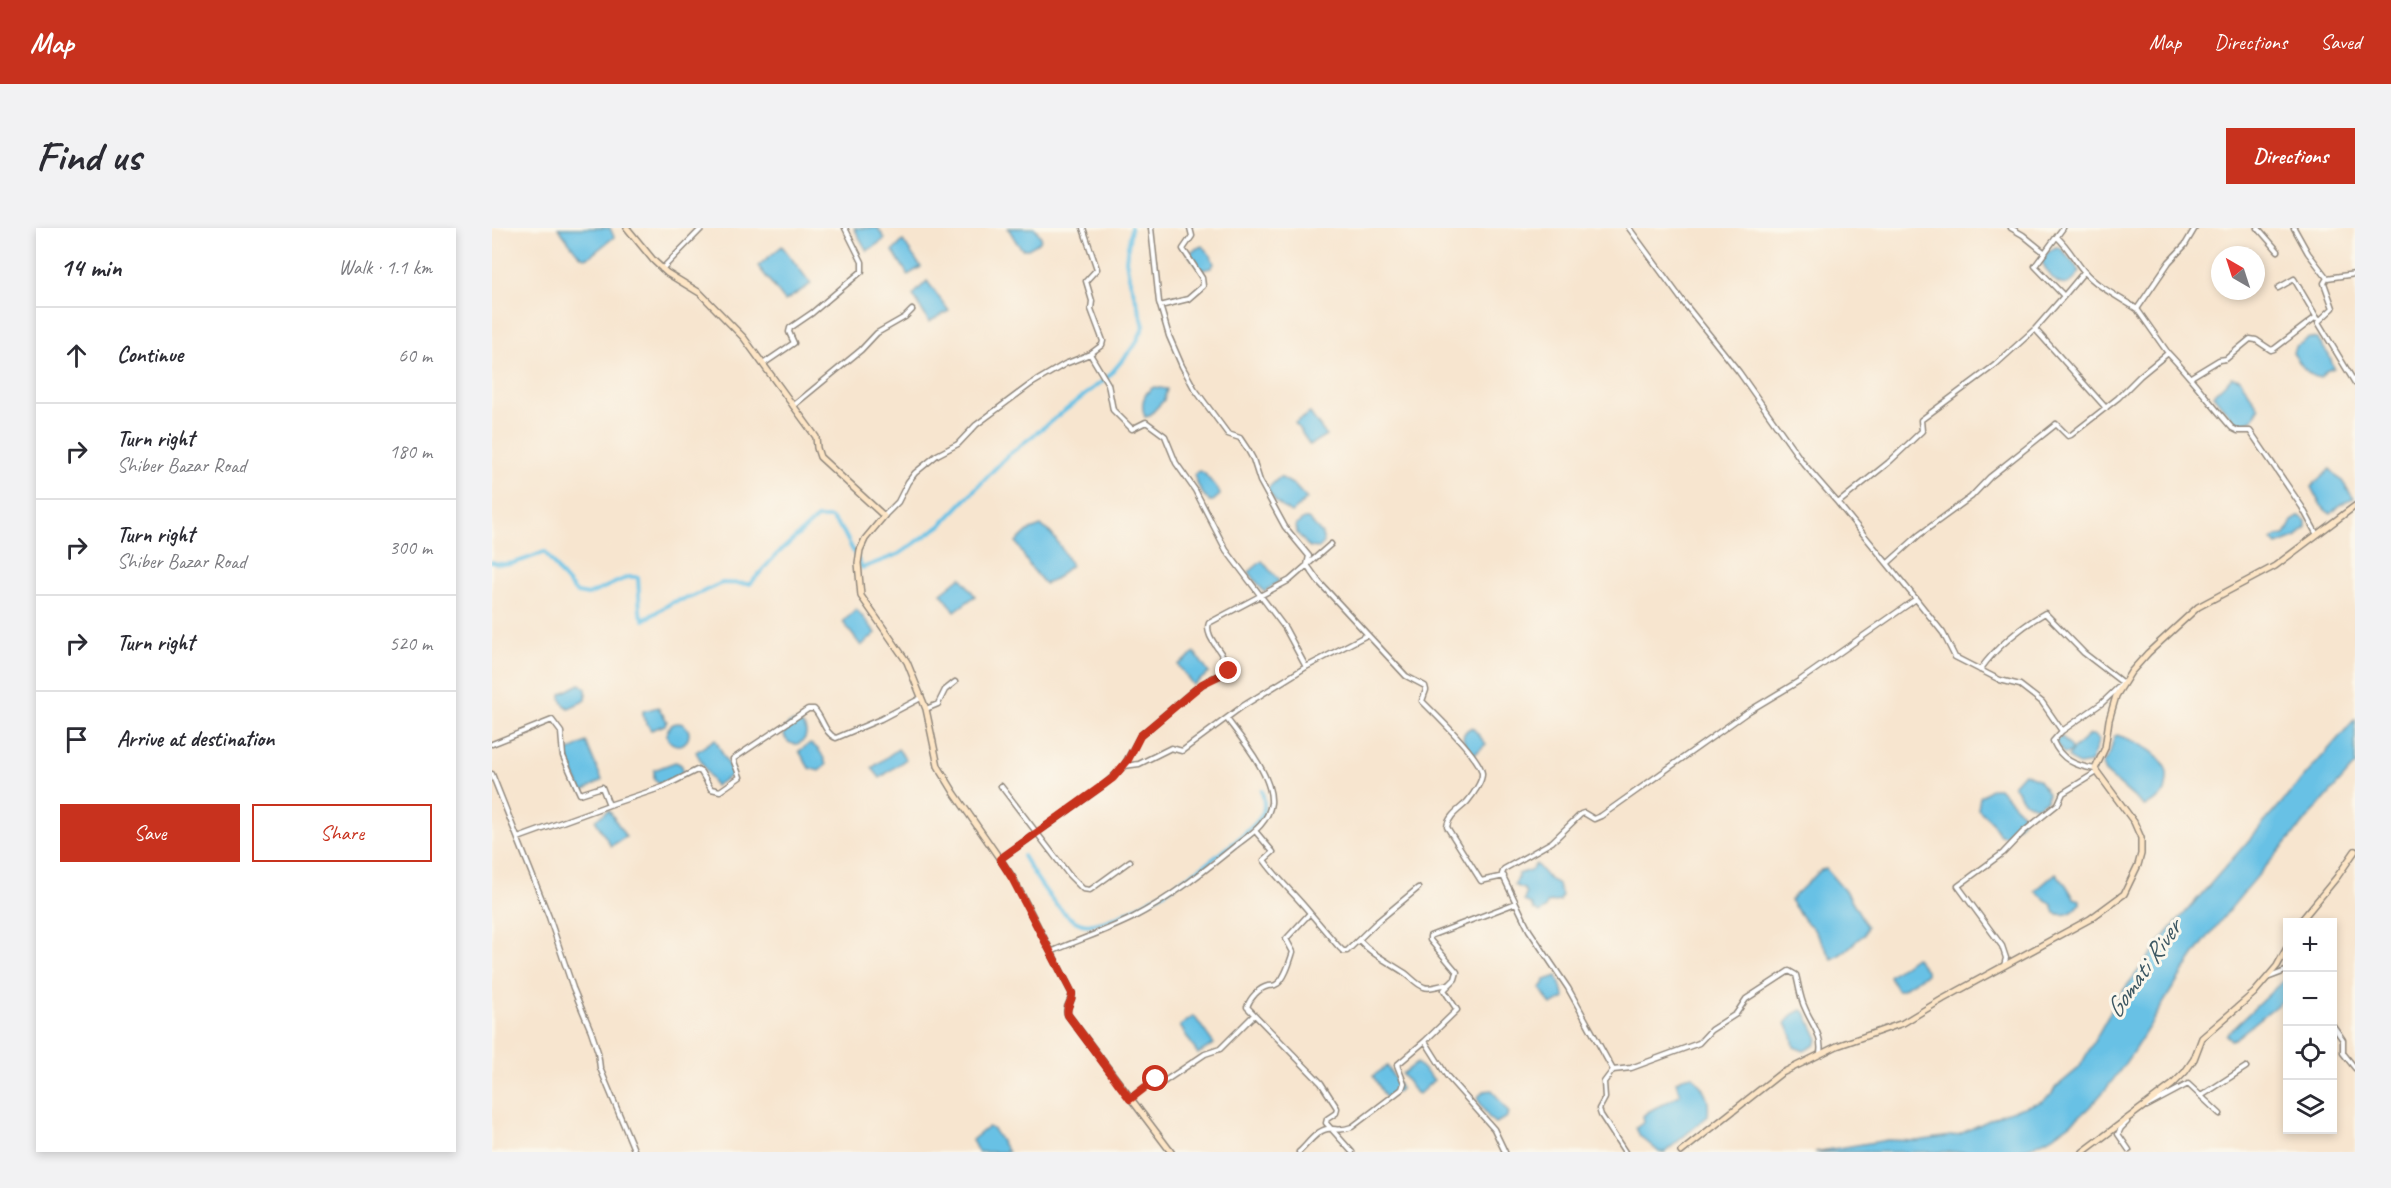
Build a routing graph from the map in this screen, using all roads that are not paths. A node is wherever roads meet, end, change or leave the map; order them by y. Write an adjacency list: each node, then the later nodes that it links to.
1 (627, 228): 16 (street)
2 (702, 228): 16 (street)
3 (845, 228): 29 (street)
4 (1083, 228): 28 (street)
5 (1151, 228): 22 (street)
6 (1190, 228): 22 (street)
7 (1629, 228): 34 (street)
8 (2011, 228): 15 (street)
9 (2063, 228): 13 (street)
10 (2195, 228): 23 (street)
11 (2258, 228): 14 (street)
12 (2294, 228): 19 (street)
13 (2057, 237): 15 (street); 17 (street)
14 (2278, 251)
15 (2045, 253): 21 (street)
16 (662, 269): 29 (street)
17 (2084, 272): 21 (street); 23 (street)
18 (2355, 274): 19 (street)
19 (2327, 278): 25 (street)
20 (2278, 288): 25 (street)
21 (2064, 296): 26 (street)
22 (1161, 306): 40 (street)
23 (2137, 309): 27 (street)
24 (912, 310): 32 (street)
25 (2317, 319): 30 (street); 31 (street)
26 (2036, 329): 33 (street); 34 (street)
27 (2168, 353): 30 (street); 33 (street)
28 (1090, 354): 36 (street); 41 (street)
29 (763, 364): 32 (street)
30 (2191, 377): 37 (street)
31 (2355, 383)
32 (792, 406): 36 (street)
33 (2106, 408): 39 (street)
34 (1838, 503): 39 (street)
35 (2355, 506): 37 (street)
36 (884, 516): 48 (street)
37 (2316, 533): 47 (street)
38 (1330, 544): 40 (street)
39 (1888, 563): 42 (street)
40 (1307, 565): 41 (street); 43 (street)
41 (1259, 596): 44 (street); 53 (street)
42 (1916, 599): 45 (street); 64 (street)
43 (1367, 635): 44 (street); 64 (street)
44 (1306, 667): 50 (street)
45 (1980, 670): 47 (street); 51 (street)
46 (955, 682): 49 (street)
47 (2123, 683): 51 (street); 54 (street)
48 (921, 698): 49 (street); 57 (street)
49 (926, 709): 62 (street)
50 (1227, 719): 53 (street); 59 (street)
51 (2062, 731): 54 (street)
52 (492, 744): 57 (street)
53 (1124, 766): 58 (street)
54 (2096, 771): 72 (street); 72 (street)
55 (492, 774): 60 (street)
56 (1001, 786): 58 (street)
57 (609, 805): 60 (street)
58 (1035, 832): 62 (street); 63 (street)
59 (1256, 832): 67 (street); 70 (street)
60 (518, 838): 89 (street)
61 (2355, 851): 68 (street)
62 (1000, 859): 70 (street)
63 (1130, 861)
64 (1504, 876): 66 (street)
65 (1418, 888): 69 (street)
66 (1516, 903): 75 (street); 82 (street)
67 (1310, 913): 69 (street); 76 (street)
68 (2303, 918)
69 (1359, 940): 75 (street)
70 (1050, 952): 84 (street)
71 (2283, 955): 74 (street)
72 (2003, 967): 79 (street)
73 (2283, 972): 74 (street)
74 (2266, 978): 85 (street)
75 (1448, 985): 78 (street)
76 (1254, 1015): 84 (street); 87 (street)
77 (2333, 1026): 81 (street)
78 (1425, 1041): 87 (street); 93 (street)
79 (1820, 1053): 82 (street); 95 (street)
80 (2246, 1067): 83 (street)
81 (2355, 1068)
82 (1613, 1070): 94 (street)
83 (2201, 1096): 85 (street); 86 (street)
84 (1130, 1099): 90 (street)
85 (2146, 1106): 88 (street); 96 (street)
86 (2220, 1114)
87 (1329, 1128): 91 (street); 92 (street)
88 (2129, 1150)
89 (635, 1152)
90 (1171, 1152)
91 (1299, 1152)
92 (1352, 1152)
93 (1505, 1152)
94 (1625, 1152)
95 (1681, 1152)
96 (2083, 1152)

